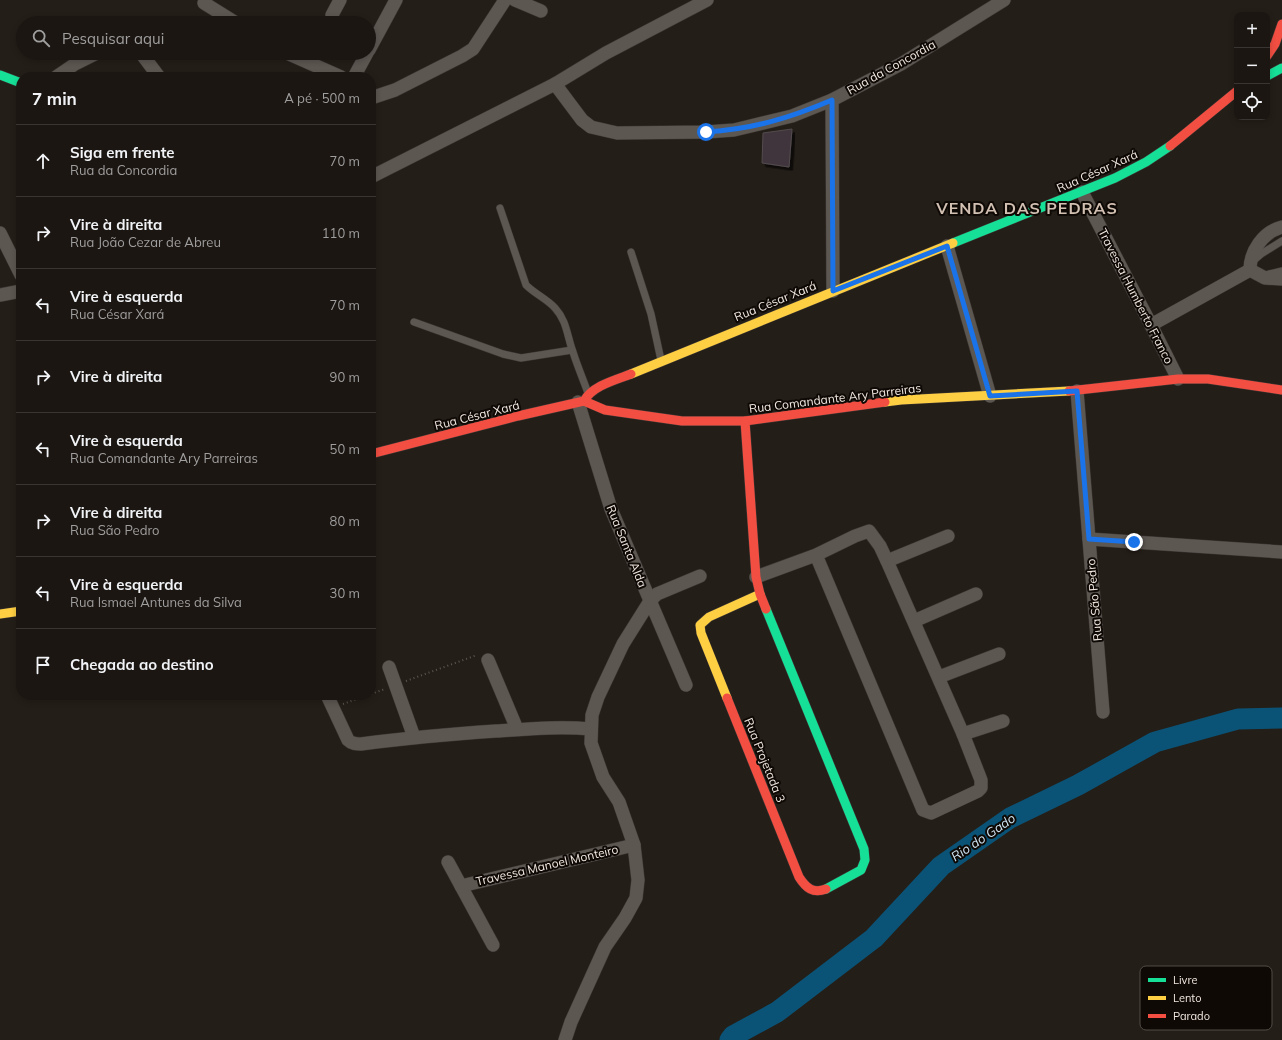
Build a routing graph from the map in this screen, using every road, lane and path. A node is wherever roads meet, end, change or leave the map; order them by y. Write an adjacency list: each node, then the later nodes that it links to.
1 (340, 0): 9 (street)
2 (396, 0): 12 (street)
3 (505, 0): 26 (street)
4 (515, 0): 8 (street)
5 (707, 0): 24 (street)
6 (1004, 0): 27 (street, Rua da Concordia)
7 (204, 3): 10 (street)
8 (540, 11)
9 (332, 15)
10 (225, 16)
11 (1282, 24): 13 (main road)
12 (376, 37)
13 (1270, 52)
14 (83, 60): 19 (street)
15 (146, 60): 20 (street)
16 (303, 60): 21 (street)
17 (363, 60): 22 (street)
18 (1282, 68): 23 (main road)
19 (63, 72)
20 (155, 72)
21 (330, 72)
22 (357, 72)
23 (1270, 74)
24 (555, 84): 27 (street, Rua da Concordia); 28 (street)
25 (1234, 95): 29 (main road, Rua César Xará)
26 (376, 96)
27 (832, 100): 40 (street)
28 (376, 174)
29 (1082, 192): 34 (main road, Rua César Xará); 44 (street, Travessa Humberto Franco)
30 (500, 208): 45 (lane)
31 (1282, 227): 37 (street)
32 (0, 233): 36 (street)
33 (1282, 241): 37 (lane)
34 (947, 246): 40 (main road, Rua César Xará); 51 (street)
35 (631, 252): 46 (lane)
36 (16, 265)
37 (1251, 269): 38 (lane); 39 (street); 44 (street)
38 (1282, 271)
39 (1282, 279)
40 (833, 291): 46 (main road, Rua César Xará)
41 (16, 292): 42 (street)
42 (0, 296)
43 (414, 322): 45 (lane)
44 (1151, 324): 47 (street, Travessa Humberto Franco)
45 (572, 350): 52 (lane)
46 (662, 361): 48 (main road, Rua César Xará)
47 (1178, 379): 49 (main road, Rua Comandante Ary Parreiras); 50 (main road, Rua Comandante Ary Parreiras)
48 (608, 390): 52 (main road, Rua César Xará); 53 (main road)
49 (1282, 390)
50 (1077, 391): 51 (main road, Rua Comandante Ary Parreiras); 57 (street, Rua São Pedro)
51 (990, 396): 54 (main road, Rua Comandante Ary Parreiras)
52 (583, 399): 53 (main road, Rua Comandante Ary Parreiras); 55 (main road, Rua César Xará); 65 (street, Rua Santa Alda)
53 (615, 412): 54 (main road, Rua Comandante Ary Parreiras)
54 (745, 421): 62 (main road)
55 (376, 453)
56 (948, 536): 60 (street)
57 (1089, 539): 58 (street); 79 (street, Rua São Pedro)
58 (1282, 552)
59 (816, 555): 60 (street); 62 (street); 83 (street)
60 (887, 561): 68 (street)
61 (700, 576): 65 (street)
62 (756, 577): 63 (main road)
63 (760, 594): 63 (main road, Rua Projetada 3)
64 (976, 594): 68 (street)
65 (650, 601): 74 (street, Rua Santa Alda); 81 (street)
66 (16, 612): 67 (main road)
67 (0, 614)
68 (914, 621): 72 (street)
69 (1000, 654): 72 (street)
70 (488, 660): 73 (path); 82 (street)
71 (389, 667): 73 (street)
72 (939, 677): 83 (street)
73 (396, 685): 75 (path); 84 (street)
74 (686, 685)
75 (376, 692)
76 (329, 700): 78 (street)
77 (355, 700): 78 (path)
78 (333, 708): 84 (street)
79 (1103, 712)
80 (1003, 721): 83 (street)
81 (591, 729): 82 (street); 85 (street)
82 (517, 730): 84 (street)
83 (963, 734)
84 (414, 737)
85 (634, 845): 87 (street, Travessa Manoel Monteiro); 89 (street)
86 (448, 862): 87 (street, Travessa Manoel Monteiro)
87 (461, 886): 88 (street, Travessa Manoel Monteiro)
88 (492, 945)
89 (565, 1040)

